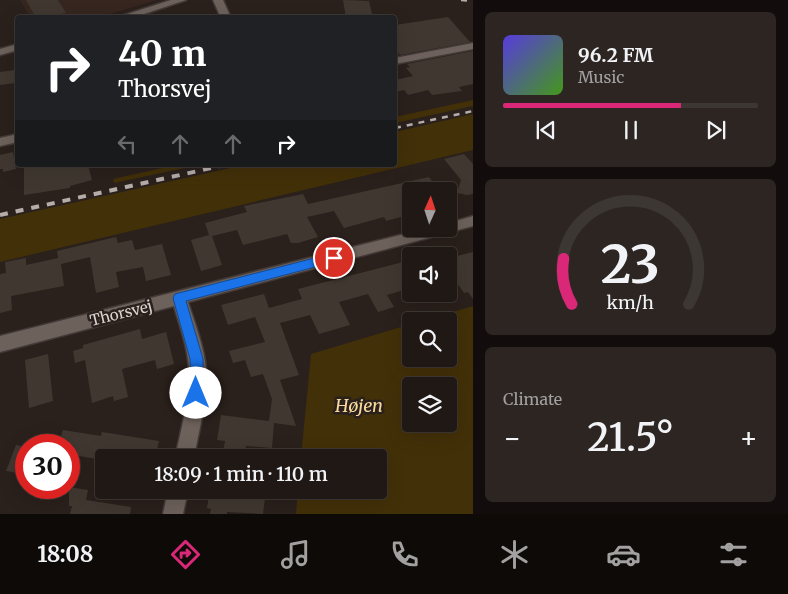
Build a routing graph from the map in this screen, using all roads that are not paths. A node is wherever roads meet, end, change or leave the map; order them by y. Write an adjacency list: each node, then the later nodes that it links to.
1 (181, 0): 3 (street)
2 (218, 0): 4 (street)
3 (130, 15)
4 (225, 15)
5 (473, 46): 8 (street)
6 (15, 48): 7 (street)
7 (0, 52)
8 (397, 61)
9 (15, 139): 10 (street)
10 (0, 142)
11 (473, 222): 12 (street)
12 (458, 226)
13 (410, 238): 14 (street, Thorsvej)
14 (179, 298): 15 (street, Thorsvej); 16 (street)
15 (0, 344)
16 (186, 449)
17 (176, 499): 18 (street)
18 (173, 514)

